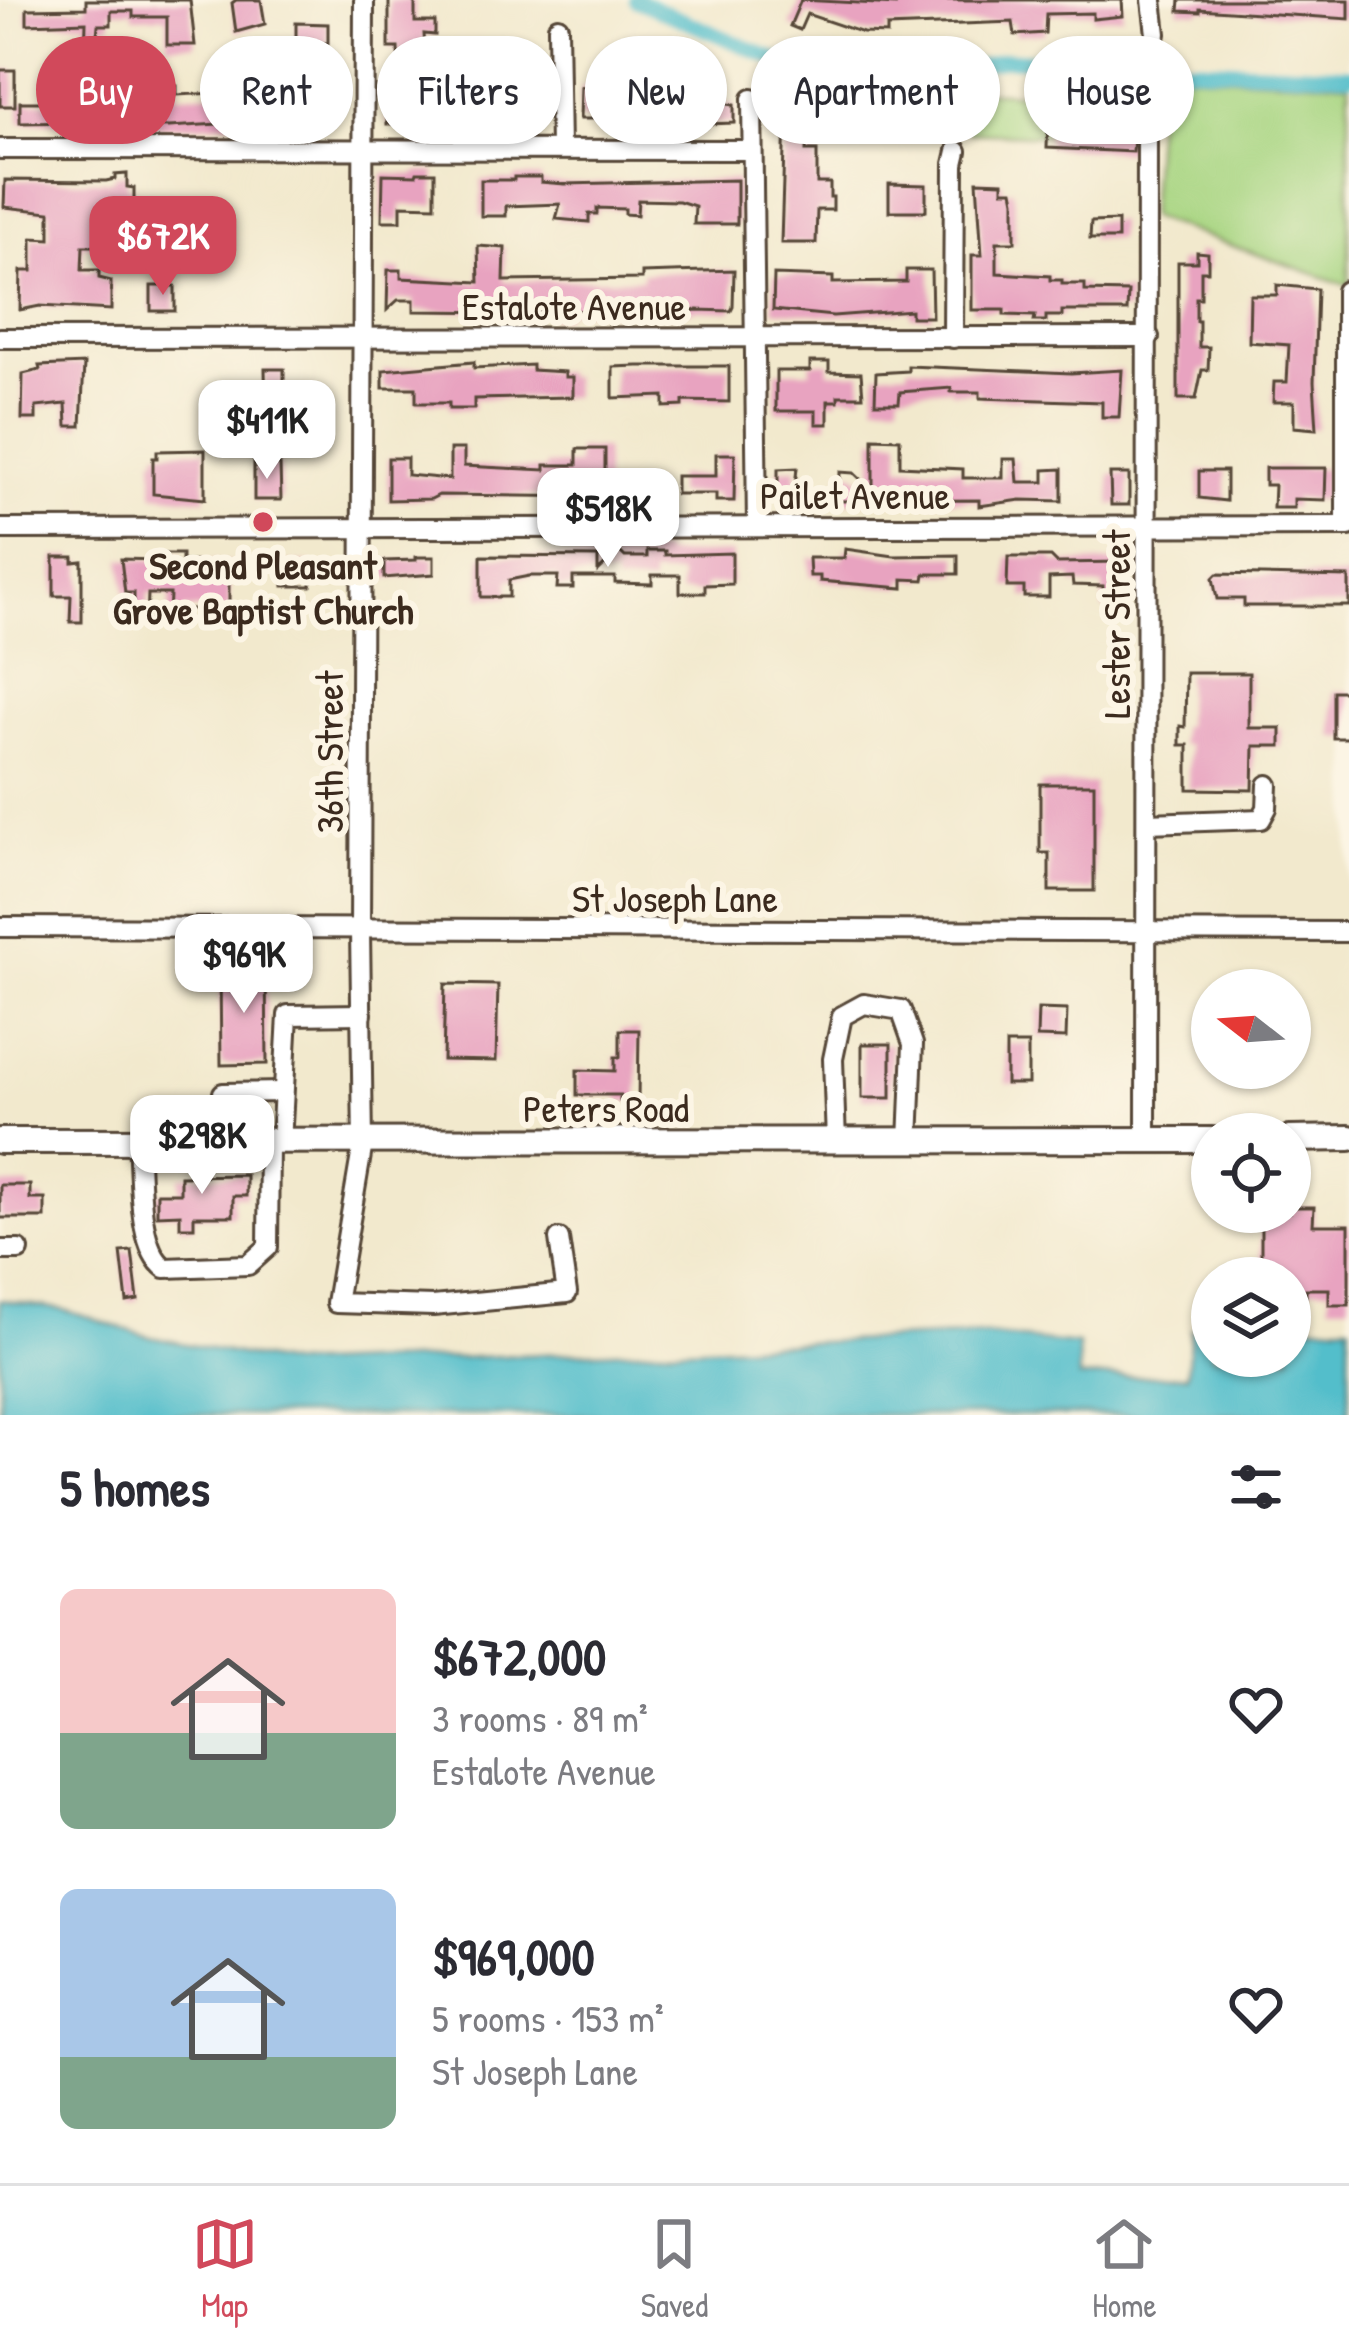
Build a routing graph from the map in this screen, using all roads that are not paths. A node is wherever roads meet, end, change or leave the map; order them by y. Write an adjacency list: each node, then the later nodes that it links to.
1 (364, 0): 7 (street, 36th Street)
2 (1152, 0): 4 (street)
3 (558, 27): 9 (street)
4 (1156, 34)
5 (752, 144): 10 (street)
6 (1147, 144): 14 (street, Lester Street)
7 (364, 148): 8 (street); 9 (street); 13 (street, 36th Street)
8 (0, 149)
9 (560, 149): 10 (street)
10 (752, 150): 16 (street)
11 (957, 152): 17 (street)
12 (1346, 290): 18 (street)
13 (361, 337): 15 (street, Estalote Avenue); 16 (street, Estalote Avenue); 19 (street, 36th Street)
14 (1149, 337): 17 (street, Estalote Avenue); 21 (street, Lester Street)
15 (0, 338)
16 (756, 338): 17 (street, Estalote Avenue); 20 (street)
17 (953, 338)
18 (1348, 526): 21 (street, Pailet Avenue)
19 (362, 527): 20 (street, Pailet Avenue); 22 (street, Pailet Avenue); 26 (street, 36th Street)
20 (757, 527): 21 (street, Pailet Avenue)
21 (1148, 527): 24 (street, Lester Street)
22 (0, 529)
23 (1268, 785): 24 (street)
24 (1148, 823): 27 (street, Lester Street)
25 (0, 927): 26 (street, St Joseph Lane)
26 (360, 931): 27 (street, St Joseph Lane); 29 (street, 36th Street)
27 (1148, 932): 28 (street, St Joseph Lane); 39 (street, Lester Street)
28 (1349, 932)
29 (362, 1014): 30 (street); 41 (street, 36th Street)
30 (282, 1092): 31 (street); 40 (street)
31 (223, 1093)
32 (1349, 1138): 33 (main road)
33 (1311, 1139)
34 (0, 1141): 36 (main road, Peters Road)
35 (1191, 1141): 39 (main road, Peters Road)
36 (139, 1142): 40 (main road, Peters Road); 40 (street)
37 (836, 1142): 38 (main road, Peters Road); 38 (street); 41 (main road, Peters Road)
38 (909, 1142): 39 (main road, Peters Road)
39 (1146, 1142)
40 (275, 1143): 41 (main road, Peters Road)
41 (363, 1143): 42 (street, 36th Street)
42 (559, 1239)

